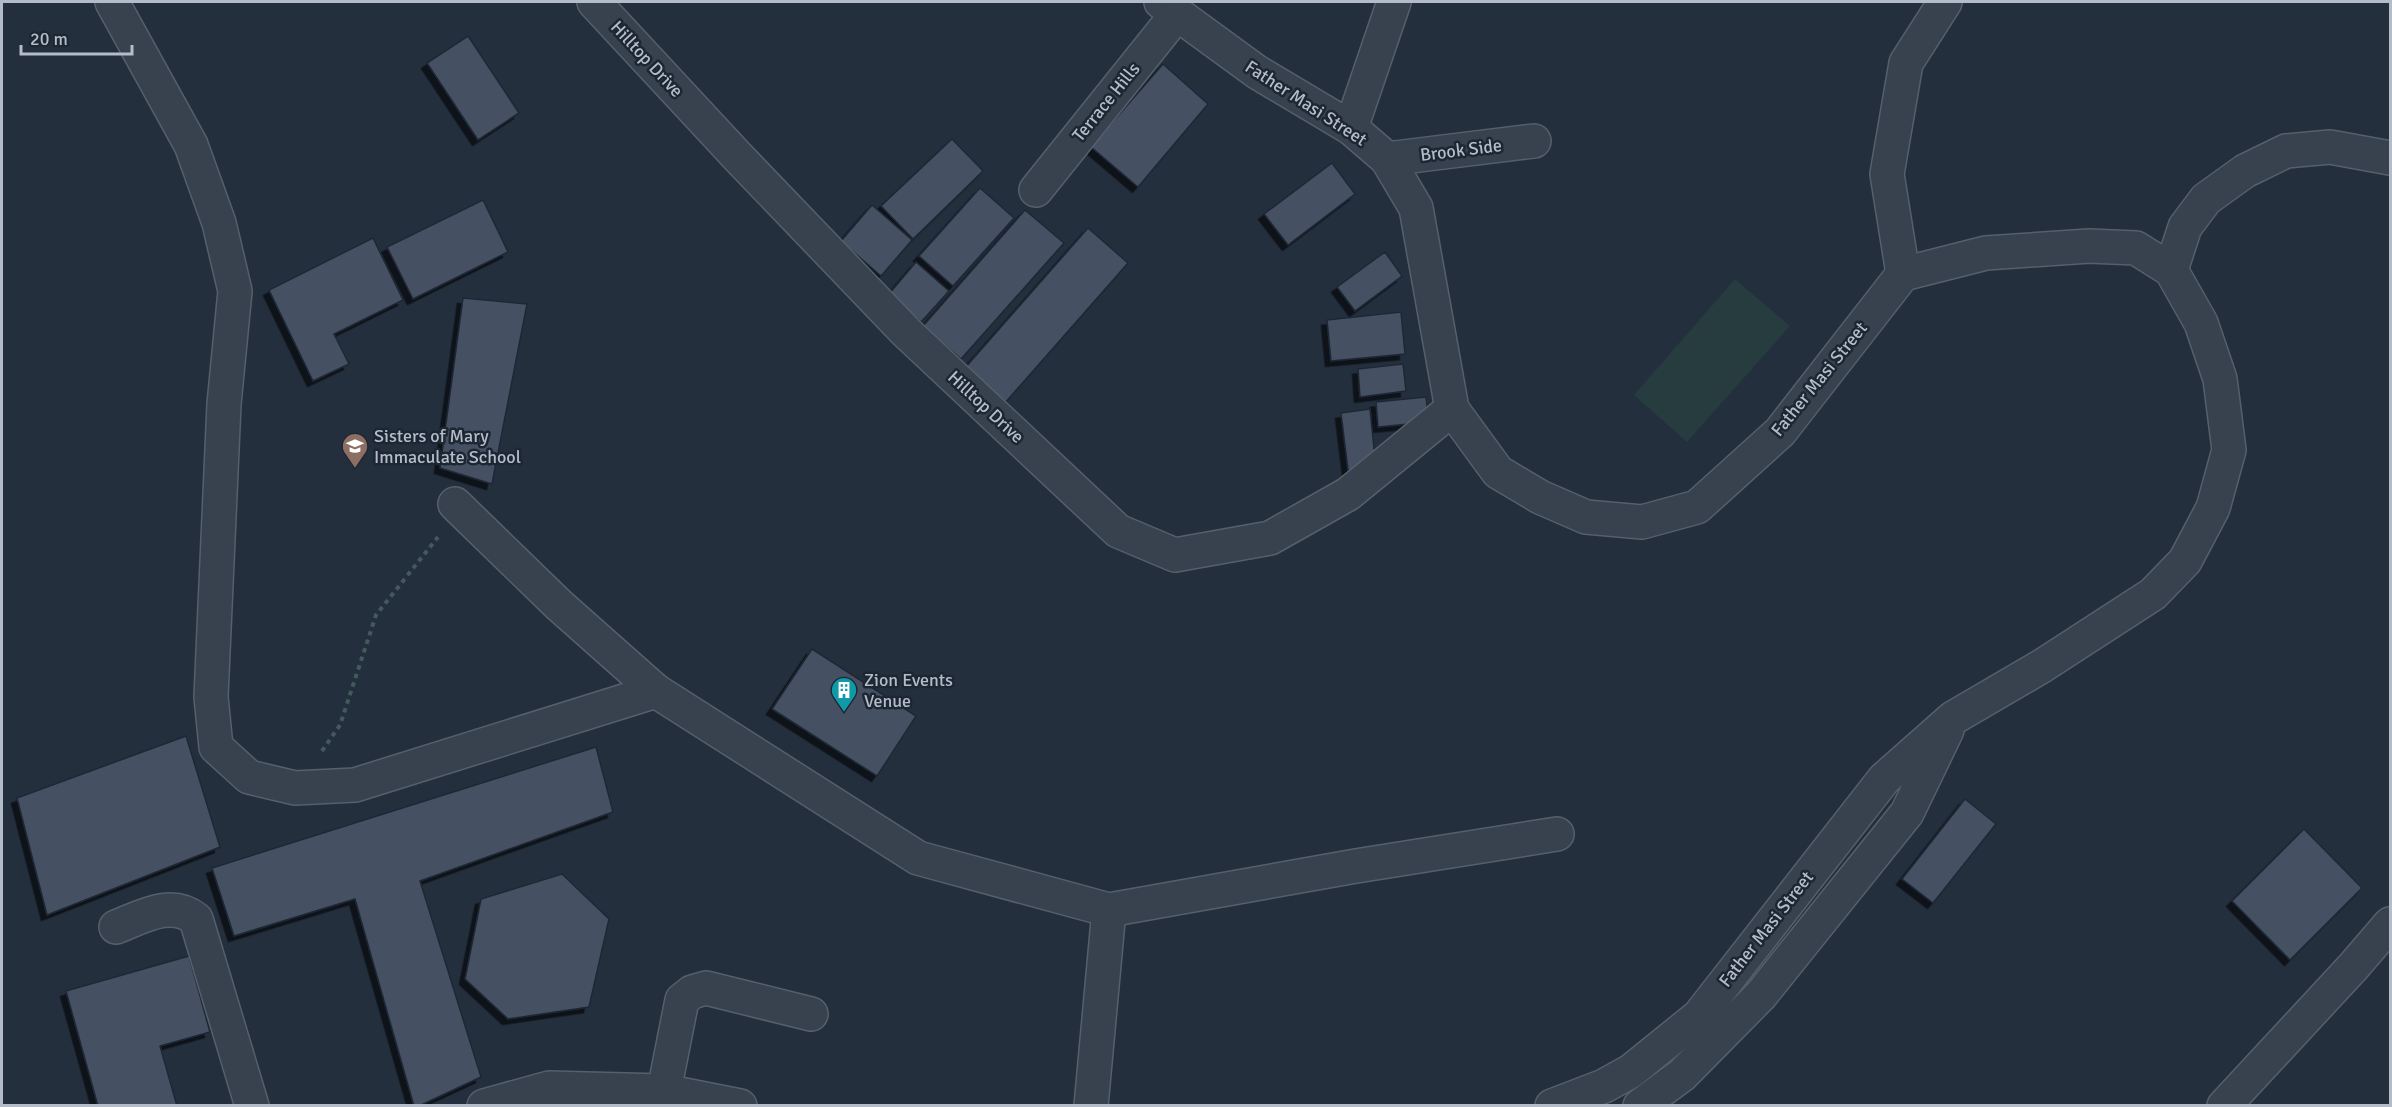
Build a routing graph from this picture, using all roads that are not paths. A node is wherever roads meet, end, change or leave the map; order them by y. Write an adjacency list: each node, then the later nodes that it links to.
1 (112, 2): 15 (street)
2 (594, 2): 13 (street, Hilltop Drive)
3 (1394, 2): 6 (street)
4 (1945, 2): 12 (street)
5 (1169, 8): 6 (street, Father Masi Street); 10 (street, Terrace Hills)
6 (1351, 128): 9 (street, Father Masi Street)
7 (1534, 141): 9 (street, Brook Side)
8 (2391, 158): 11 (street)
9 (1387, 159): 13 (street, Father Masi Street)
10 (1036, 190)
11 (2171, 270): 12 (street, Father Masi Street); 16 (street, Father Masi Street)
12 (1902, 274): 13 (street, Father Masi Street)
13 (1452, 409)
14 (455, 504): 15 (street)
15 (656, 691): 18 (street)
16 (1953, 718): 22 (street, Father Masi Street); 24 (street, Father Masi Street)
17 (1557, 834): 18 (street)
18 (1109, 910): 28 (street)
19 (2391, 924): 30 (street)
20 (116, 927): 25 (street)
21 (811, 1014): 23 (street)
22 (1630, 1071): 24 (street); 29 (street, Father Masi Street)
23 (664, 1090): 26 (street); 27 (street)
24 (1645, 1105)
25 (252, 1106)
26 (484, 1106)
27 (740, 1106)
28 (1091, 1106)
29 (1552, 1106)
30 (2224, 1106)

